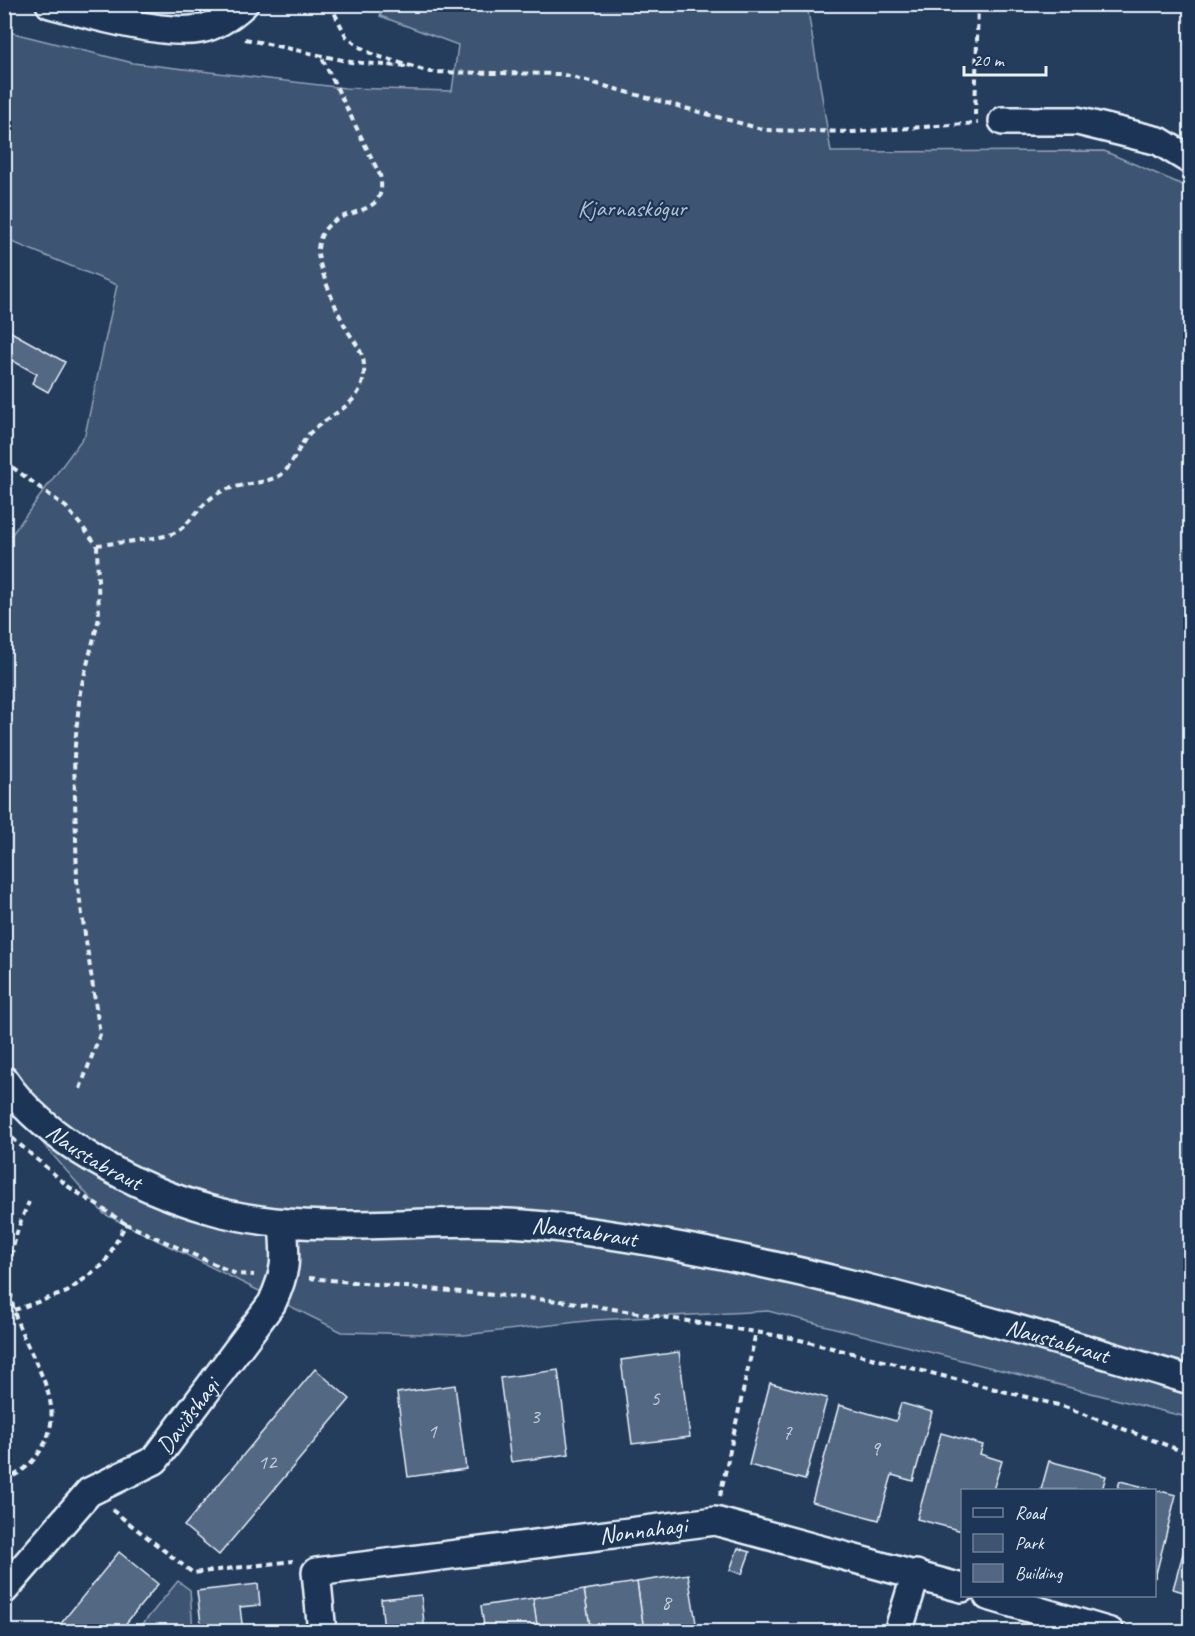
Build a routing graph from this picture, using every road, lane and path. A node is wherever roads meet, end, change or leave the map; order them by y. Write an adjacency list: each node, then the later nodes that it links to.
1 (50, 4): 5 (street)
2 (244, 4): 5 (street)
3 (330, 4): 7 (path)
4 (978, 4): 9 (path)
5 (200, 29): 6 (path)
6 (321, 56): 7 (path); 12 (path)
7 (418, 68): 9 (path)
8 (1003, 121): 9 (path); 10 (street)
9 (975, 123)
10 (1191, 160)
11 (4, 461): 12 (path)
12 (97, 545): 14 (path)
13 (4, 1080): 18 (street, Naustabraut)
14 (80, 1089)
15 (4, 1131): 17 (path)
16 (28, 1202): 20 (path)
17 (126, 1224): 19 (path); 20 (path)
18 (283, 1224): 19 (street, Daviðshagi); 22 (street, Naustabraut)
19 (285, 1275): 21 (path); 25 (street, Daviðshagi)
20 (14, 1310): 24 (path)
21 (756, 1332): 23 (path); 26 (path)
22 (1191, 1380)
23 (1191, 1454)
24 (4, 1480)
25 (89, 1492): 27 (path); 30 (street, Daviðshagi)
26 (715, 1521): 27 (street, Nonnahagi); 28 (street, Nonnahagi)
27 (316, 1572): 32 (street)
28 (916, 1574): 29 (street, Nonnahagi); 33 (street)
29 (961, 1587)
30 (4, 1590)
31 (991, 1597): 34 (street)
32 (322, 1632)
33 (898, 1632)
34 (1110, 1632)

